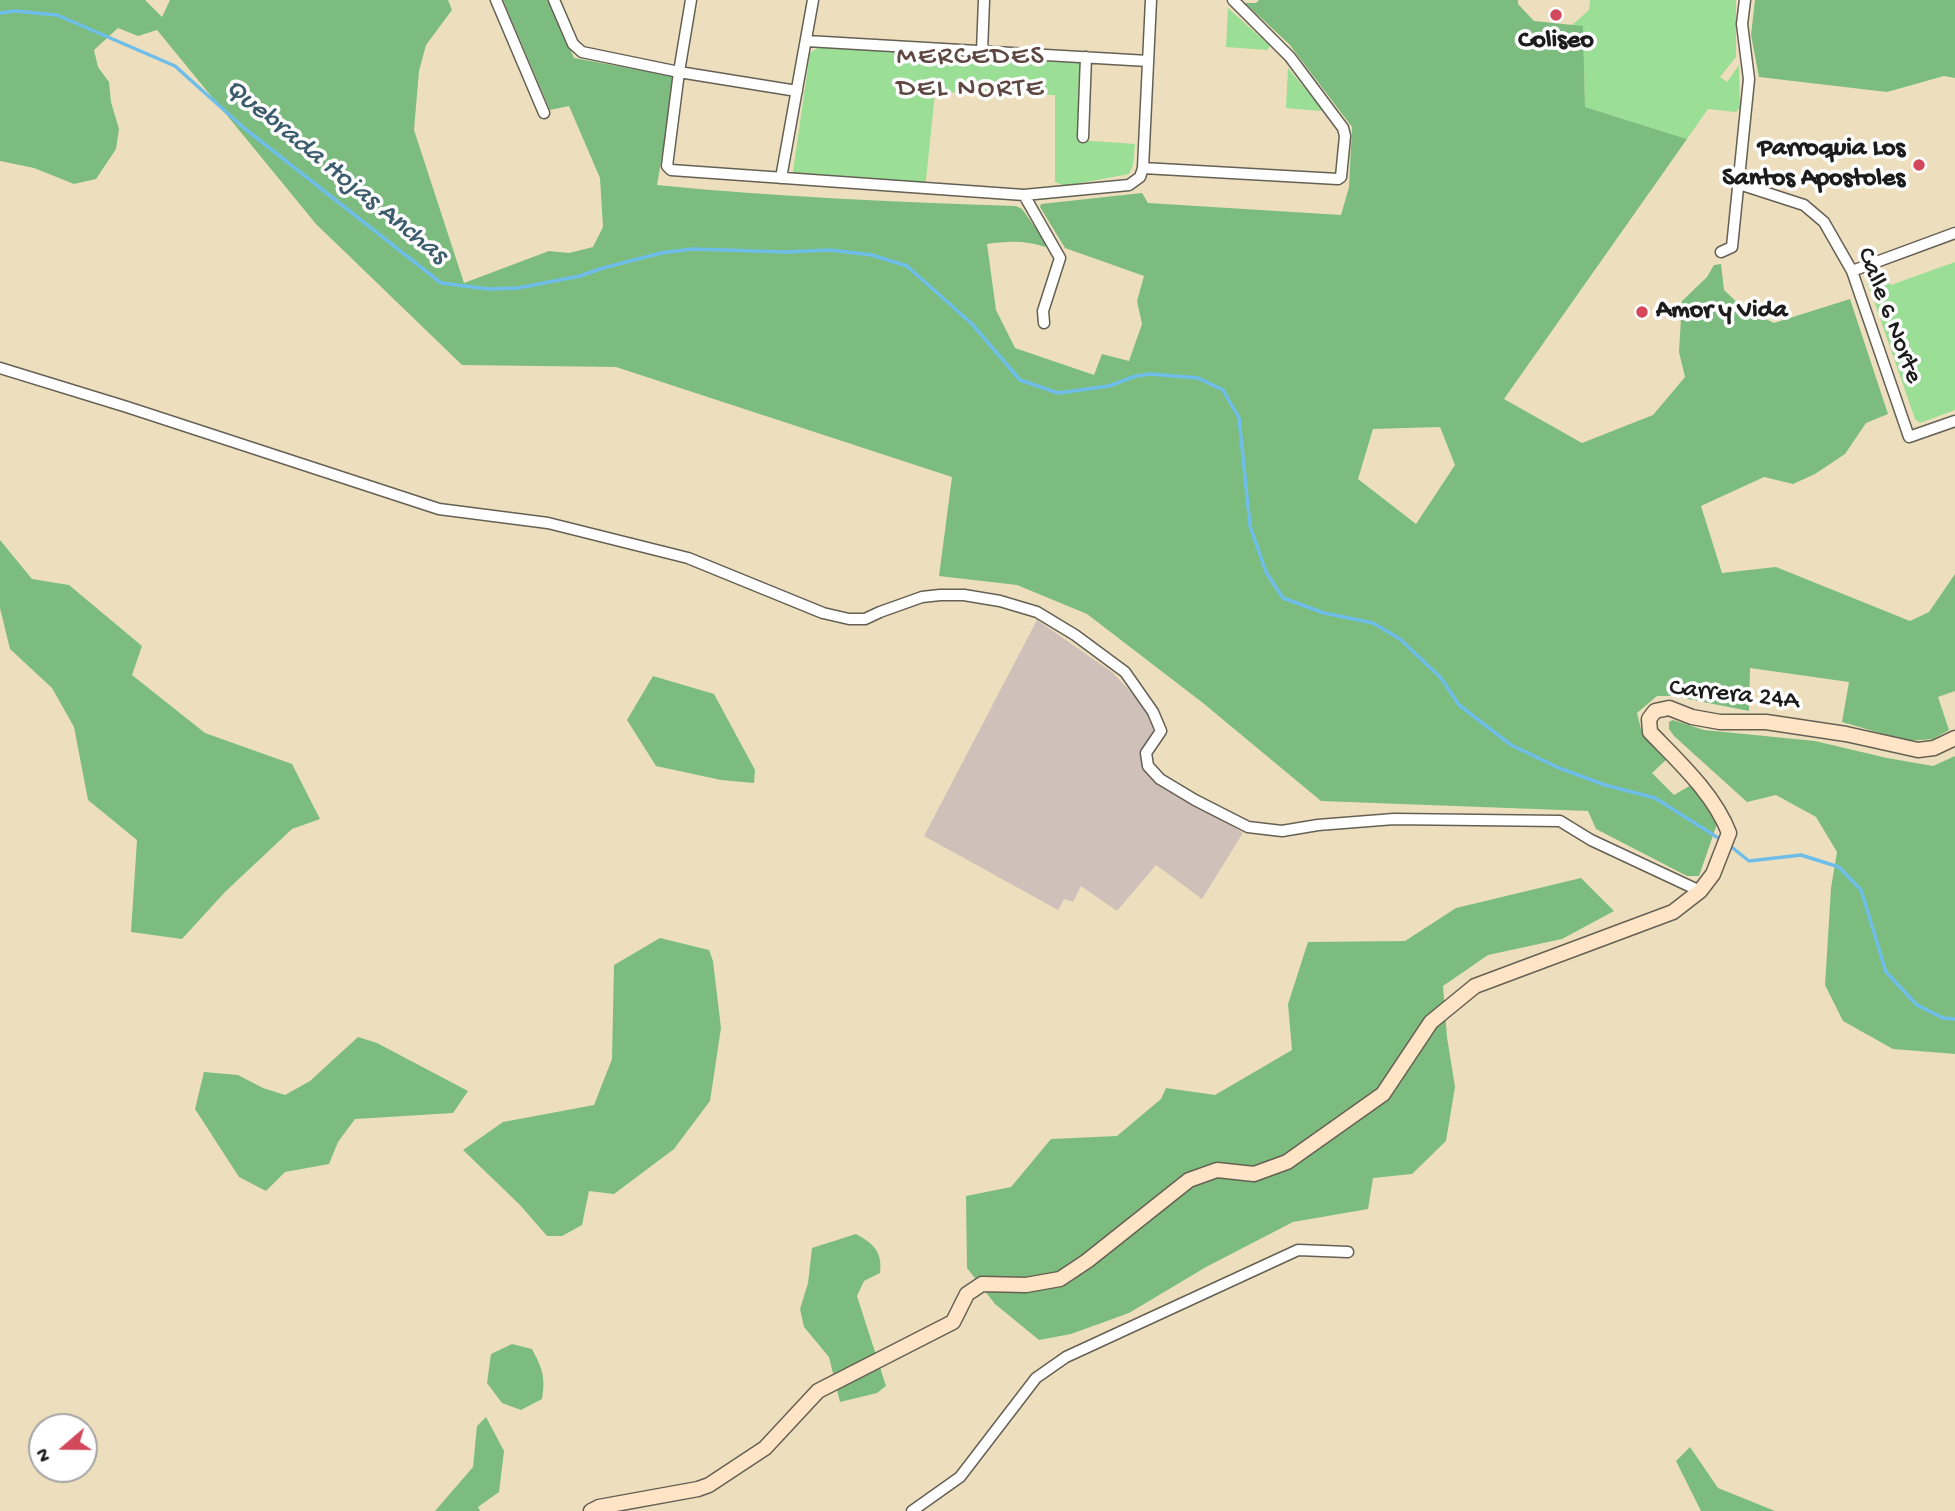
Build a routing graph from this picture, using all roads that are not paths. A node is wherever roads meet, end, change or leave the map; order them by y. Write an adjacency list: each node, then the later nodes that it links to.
1 (496, 0): 15 (street)
2 (554, 0): 13 (street)
3 (691, 0): 13 (street)
4 (813, 0): 9 (street)
5 (984, 0): 10 (street)
6 (1151, 0): 12 (street)
7 (1233, 0): 17 (street)
8 (1745, 0): 19 (street)
9 (807, 41): 10 (street); 14 (street)
10 (982, 51): 11 (street)
11 (1086, 57): 12 (street); 16 (street)
12 (1148, 61): 17 (street)
13 (679, 72): 14 (street); 18 (street)
14 (797, 92): 18 (street)
15 (544, 113)
16 (1083, 137)
17 (1143, 169): 20 (street)
18 (781, 178): 20 (street)
19 (1739, 184): 22 (street); 23 (street, Calle 6 Norte)
20 (1024, 195): 24 (street)
21 (1955, 233): 23 (street)
22 (1721, 252)
23 (1852, 271): 26 (street, Calle 6 Norte)
24 (1044, 323)
25 (0, 368): 28 (street)
26 (1955, 421)
27 (1955, 738): 28 (street, Carrera 24A)
28 (1700, 891): 31 (street)
29 (1348, 1252): 30 (street)
30 (917, 1509)
31 (592, 1511)

